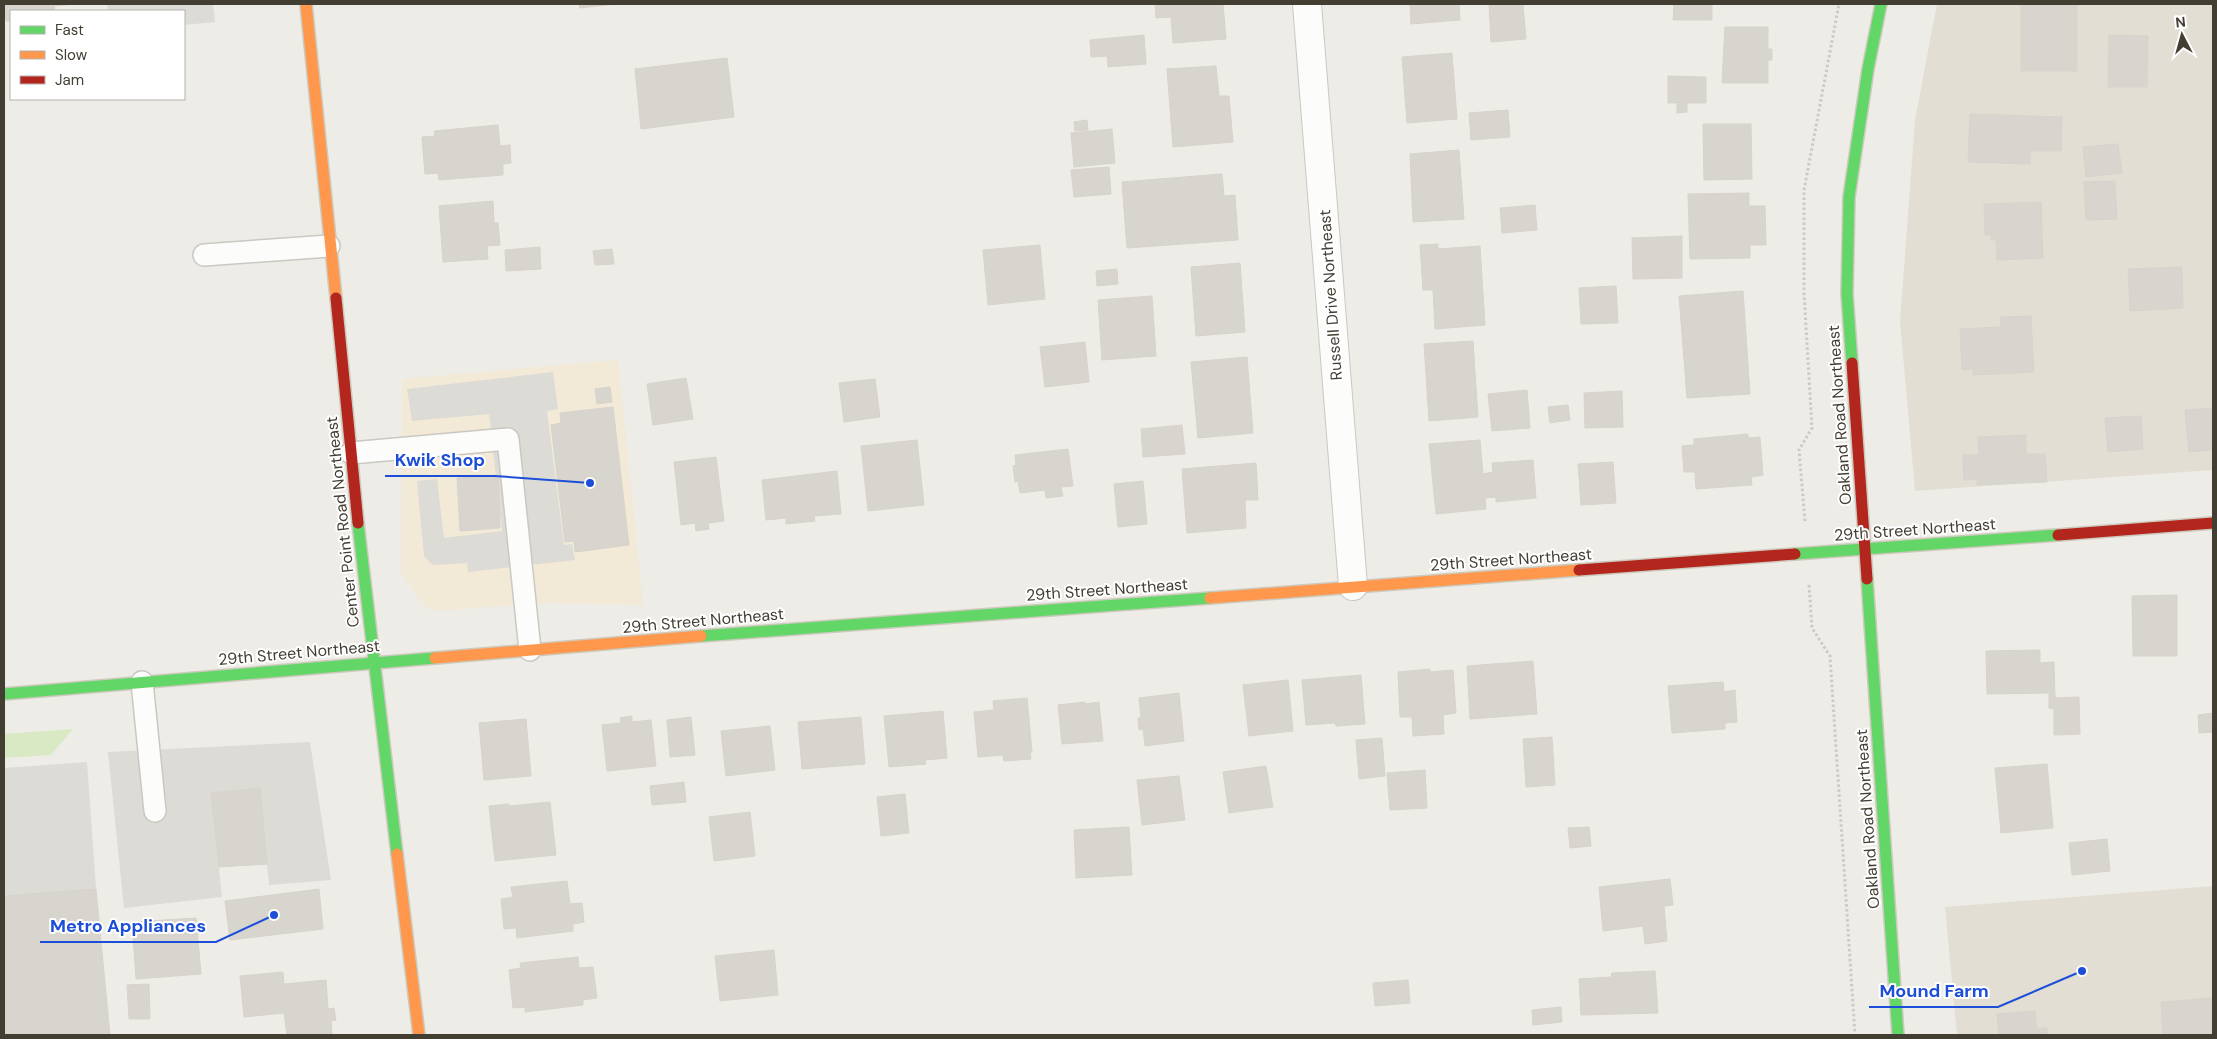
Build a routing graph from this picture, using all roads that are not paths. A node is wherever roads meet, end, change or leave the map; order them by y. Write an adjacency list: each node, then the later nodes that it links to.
1 (306, 4): 4 (main road, Center Point Road Northeast)
2 (1307, 4): 9 (street, Russell Drive Northeast)
3 (1881, 4): 8 (main road, Oakland Road Northeast)
4 (329, 246): 5 (lane); 6 (main road, Center Point Road Northeast)
5 (204, 255)
6 (352, 453): 10 (lane); 11 (main road, Center Point Road Northeast)
7 (2213, 522): 8 (main road, 29th Street Northeast)
8 (1865, 550): 9 (main road, 29th Street Northeast); 16 (main road, Oakland Road Northeast)
9 (1353, 586): 10 (main road, 29th Street Northeast)
10 (530, 650): 11 (main road, 29th Street Northeast)
11 (373, 663): 12 (main road, 29th Street Northeast); 15 (main road, Center Point Road Northeast)
12 (142, 682): 13 (main road, 29th Street Northeast); 14 (lane)
13 (4, 694)
14 (155, 812)
15 (419, 1035)
16 (1898, 1035)

